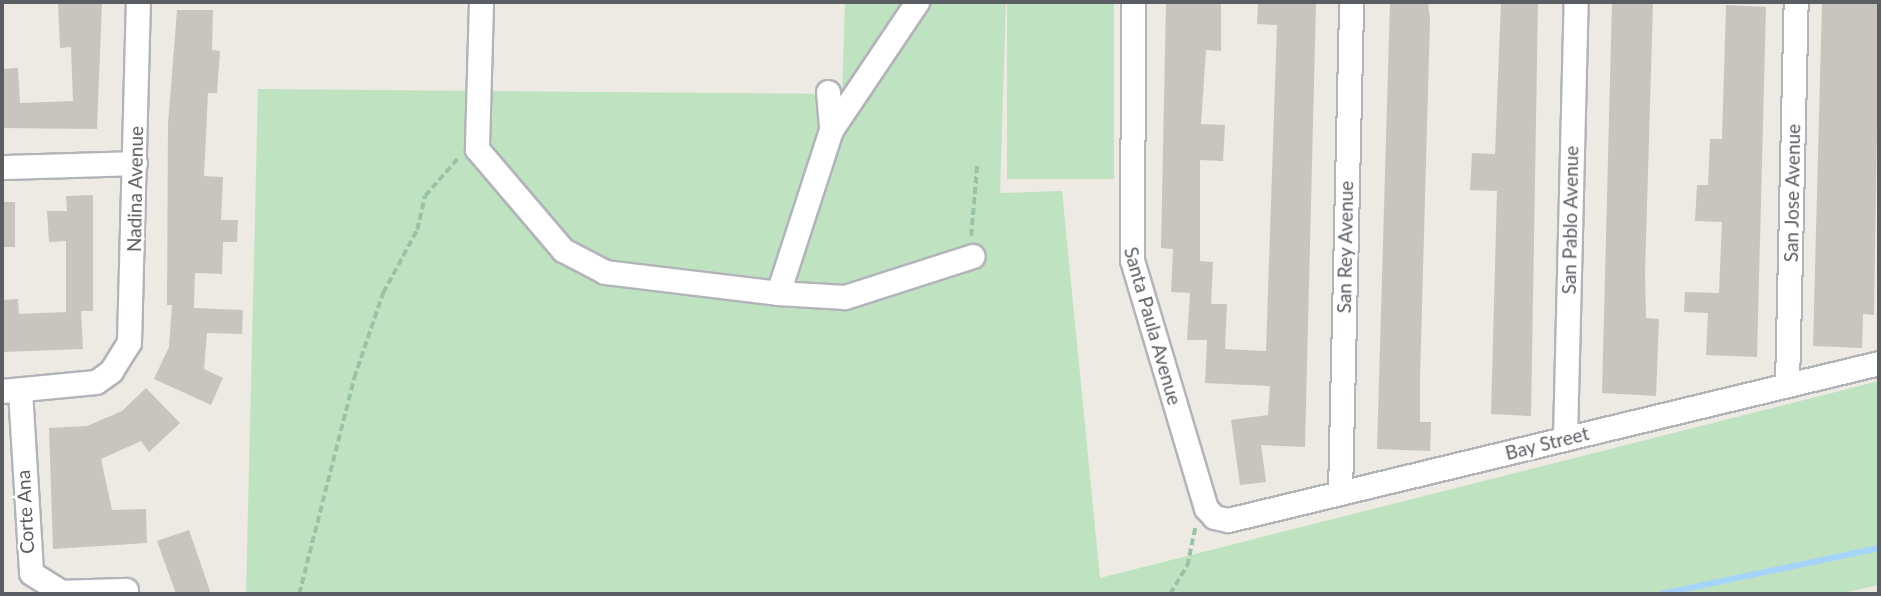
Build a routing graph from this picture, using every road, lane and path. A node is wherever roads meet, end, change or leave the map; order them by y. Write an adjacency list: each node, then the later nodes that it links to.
1 (138, 2): 11 (street, Nadina Avenue)
2 (481, 2): 10 (street)
3 (917, 2): 9 (street)
4 (1133, 2): 21 (street, Santa Paula Avenue)
5 (1351, 2): 20 (street, San Rey Avenue)
6 (1576, 2): 19 (street, San Pablo Avenue)
7 (1796, 2): 17 (street, San Jose Avenue)
8 (828, 92): 9 (street)
9 (831, 130): 15 (street)
10 (477, 149): 15 (street); 23 (path)
11 (135, 163): 13 (street); 18 (street, Nadina Avenue)
12 (977, 165): 14 (path)
13 (2, 167)
14 (973, 256): 15 (street)
15 (778, 293)
16 (1879, 363): 17 (street, Bay Street)
17 (1787, 385): 19 (street, Bay Street)
18 (11, 391): 22 (street, Corte Ana)
19 (1565, 438): 20 (street, Bay Street)
20 (1340, 493): 21 (street, Bay Street)
21 (1210, 513): 24 (path)
22 (126, 590)
23 (299, 594)
24 (1170, 594)

